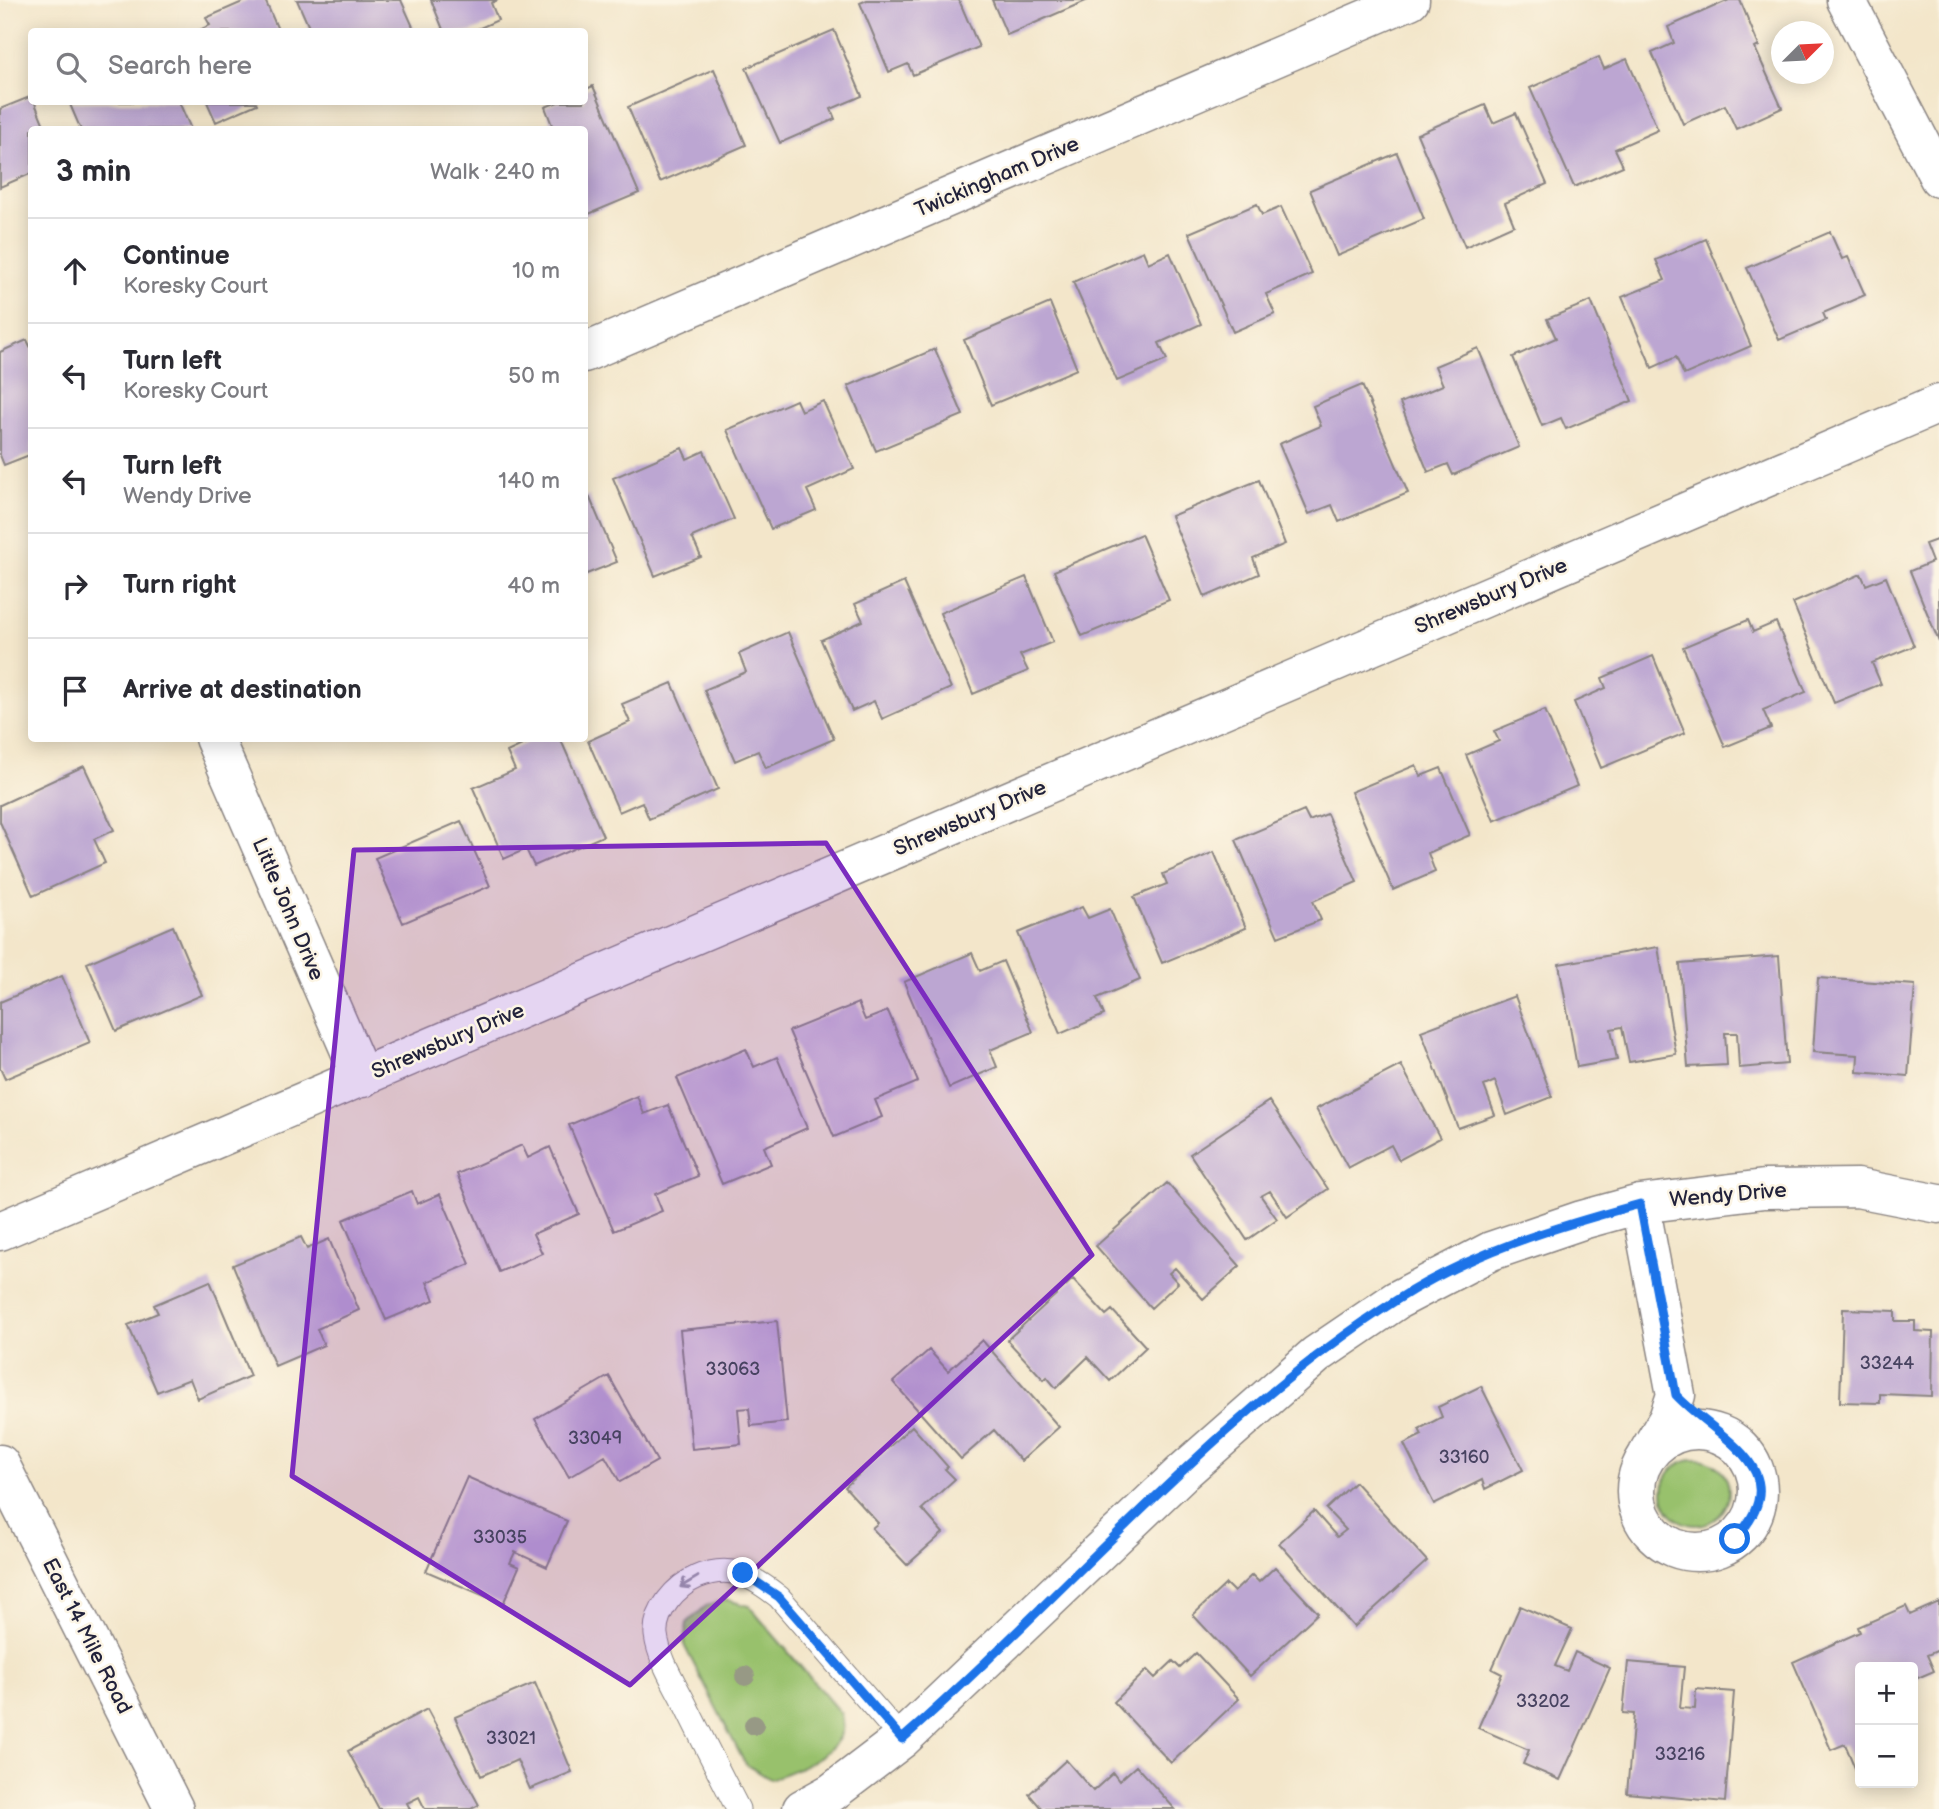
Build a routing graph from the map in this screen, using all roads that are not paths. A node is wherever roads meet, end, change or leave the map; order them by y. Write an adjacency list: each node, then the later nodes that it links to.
1 (1410, 0): 4 (street, Twickingham Drive)
2 (1846, 0): 3 (street)
3 (1939, 178)
4 (588, 352)
5 (1939, 404): 7 (street, Shrewsbury Drive)
6 (216, 742): 7 (street, Little John Drive)
7 (362, 1078): 10 (street, Shrewsbury Drive)
8 (1640, 1204): 9 (street, Wendy Drive); 11 (street); 15 (street, Wendy Drive)
9 (1939, 1204)
10 (0, 1231)
11 (1676, 1395): 12 (street); 13 (street)
12 (1724, 1435): 13 (street); 13 (street)
13 (1648, 1452)
14 (0, 1464): 16 (street, East 14 Mile Road)
15 (902, 1739): 17 (lane, one-way to 17); 18 (street, Wendy Drive)
16 (174, 1809)
17 (738, 1809)
18 (802, 1809)

